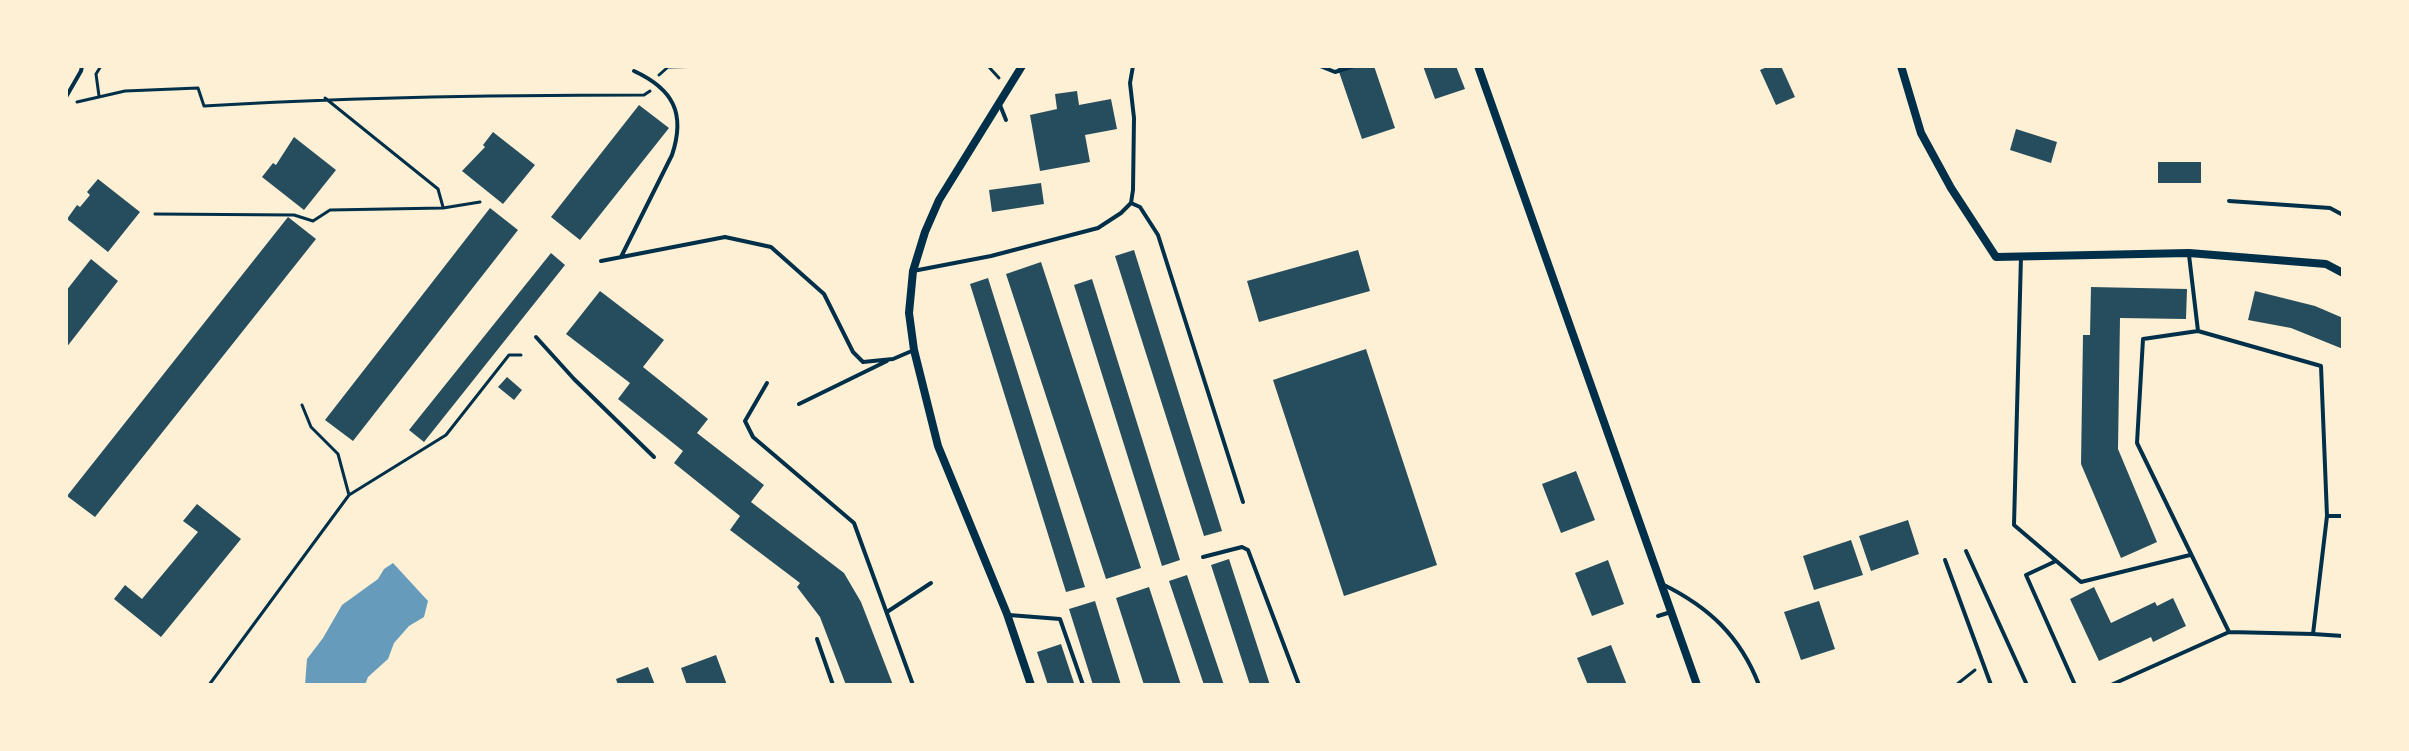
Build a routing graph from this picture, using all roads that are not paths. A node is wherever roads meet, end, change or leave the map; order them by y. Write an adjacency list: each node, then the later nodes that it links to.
1 (82, 66): 9 (lane)
2 (1022, 66): 10 (street)
3 (1133, 66): 13 (lane)
4 (1320, 66): 5 (lane)
5 (1354, 66)
6 (1478, 66): 37 (street)
7 (1901, 66): 16 (street)
8 (634, 71): 17 (lane)
9 (66, 97)
10 (1000, 105): 11 (lane); 19 (street)
11 (1006, 120)
12 (2229, 201): 14 (lane)
13 (1131, 203): 19 (lane); 28 (lane)
14 (2343, 215)
15 (2189, 253): 16 (street); 20 (street); 21 (lane)
16 (2021, 256): 35 (lane)
17 (621, 257): 18 (lane); 24 (lane)
18 (601, 261)
19 (913, 271): 23 (street)
20 (2343, 273)
21 (2198, 331): 29 (lane); 32 (lane)
22 (536, 337): 27 (lane)
23 (914, 350): 24 (lane); 40 (street)
24 (893, 359): 26 (lane)
25 (767, 383): 38 (lane)
26 (799, 404)
27 (654, 457)
28 (1243, 502)
29 (2327, 516): 30 (lane); 43 (lane)
30 (2343, 516)
31 (1966, 551): 54 (lane)
32 (2190, 555): 35 (lane); 42 (lane)
33 (1203, 557): 50 (lane)
34 (1945, 560): 53 (lane)
35 (2056, 561): 55 (lane)
36 (931, 583): 38 (lane)
37 (1662, 584): 39 (street); 52 (lane)
38 (887, 612): 47 (lane)
39 (1673, 612): 41 (lane); 51 (street)
40 (1007, 614): 48 (street); 49 (lane)
41 (1658, 616)
42 (2229, 632): 43 (lane); 56 (lane)
43 (2313, 634): 44 (lane)
44 (2343, 636)
45 (817, 639): 46 (lane)
46 (833, 685)
47 (913, 685)
48 (1031, 685)
49 (1083, 685)
50 (1299, 685)
51 (1697, 685)
52 (1759, 685)
53 (1991, 685)
54 (2027, 685)
55 (2075, 685)
56 (2111, 685)

